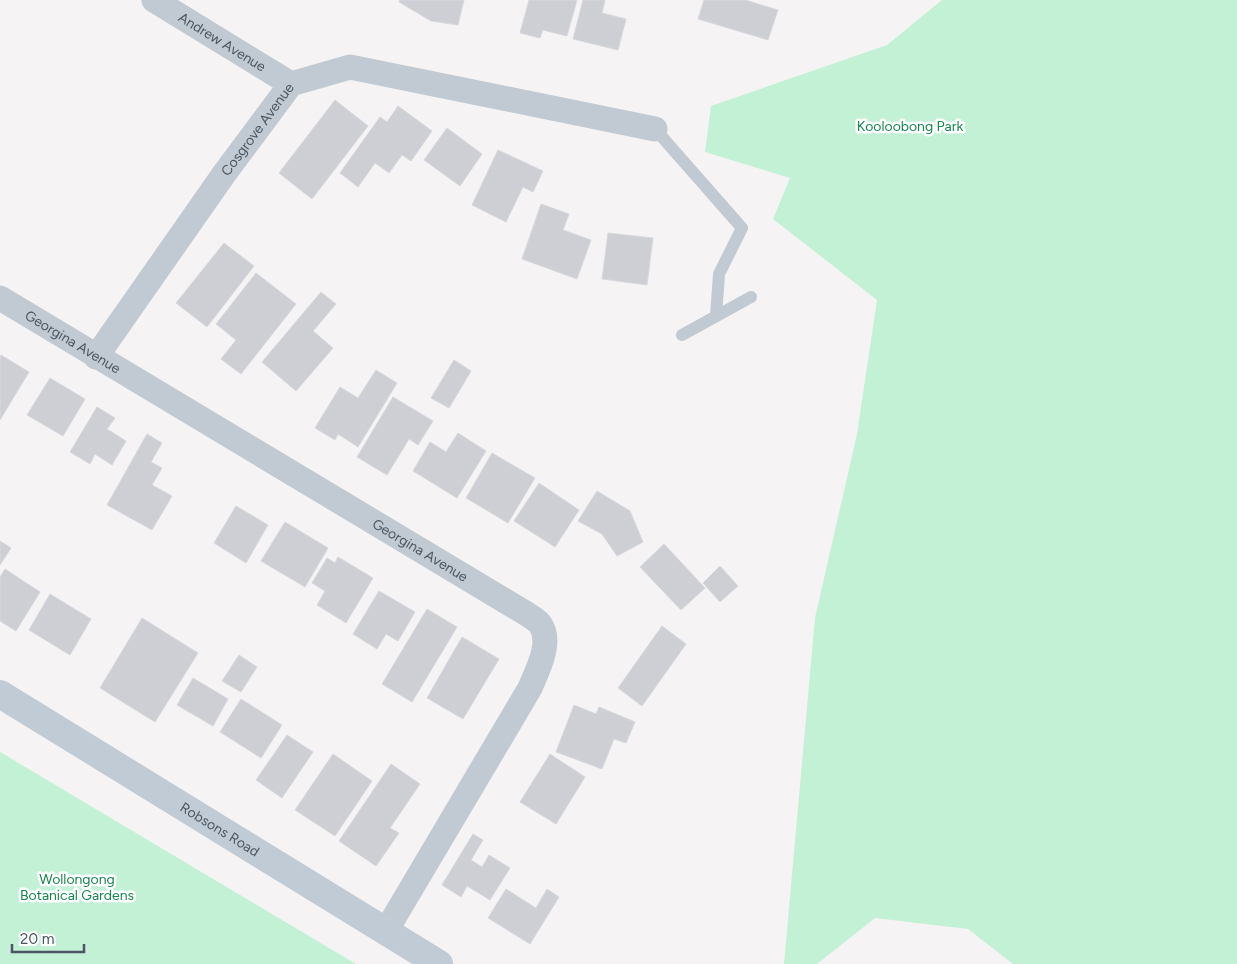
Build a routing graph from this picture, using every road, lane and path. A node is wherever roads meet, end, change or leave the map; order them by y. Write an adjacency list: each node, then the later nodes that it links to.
1 (154, 0): 2 (street, Andrew Avenue)
2 (291, 84): 3 (street, Cosgrove Avenue); 8 (street, Cosgrove Avenue)
3 (655, 129): 6 (lane)
4 (751, 297): 6 (lane)
5 (0, 298): 8 (street, Georgina Avenue)
6 (716, 316): 7 (lane)
7 (682, 335)
8 (96, 357): 10 (street, Georgina Avenue)
9 (0, 694): 10 (main road, Robsons Road)
10 (386, 931): 11 (main road, Robsons Road)
11 (439, 964)

